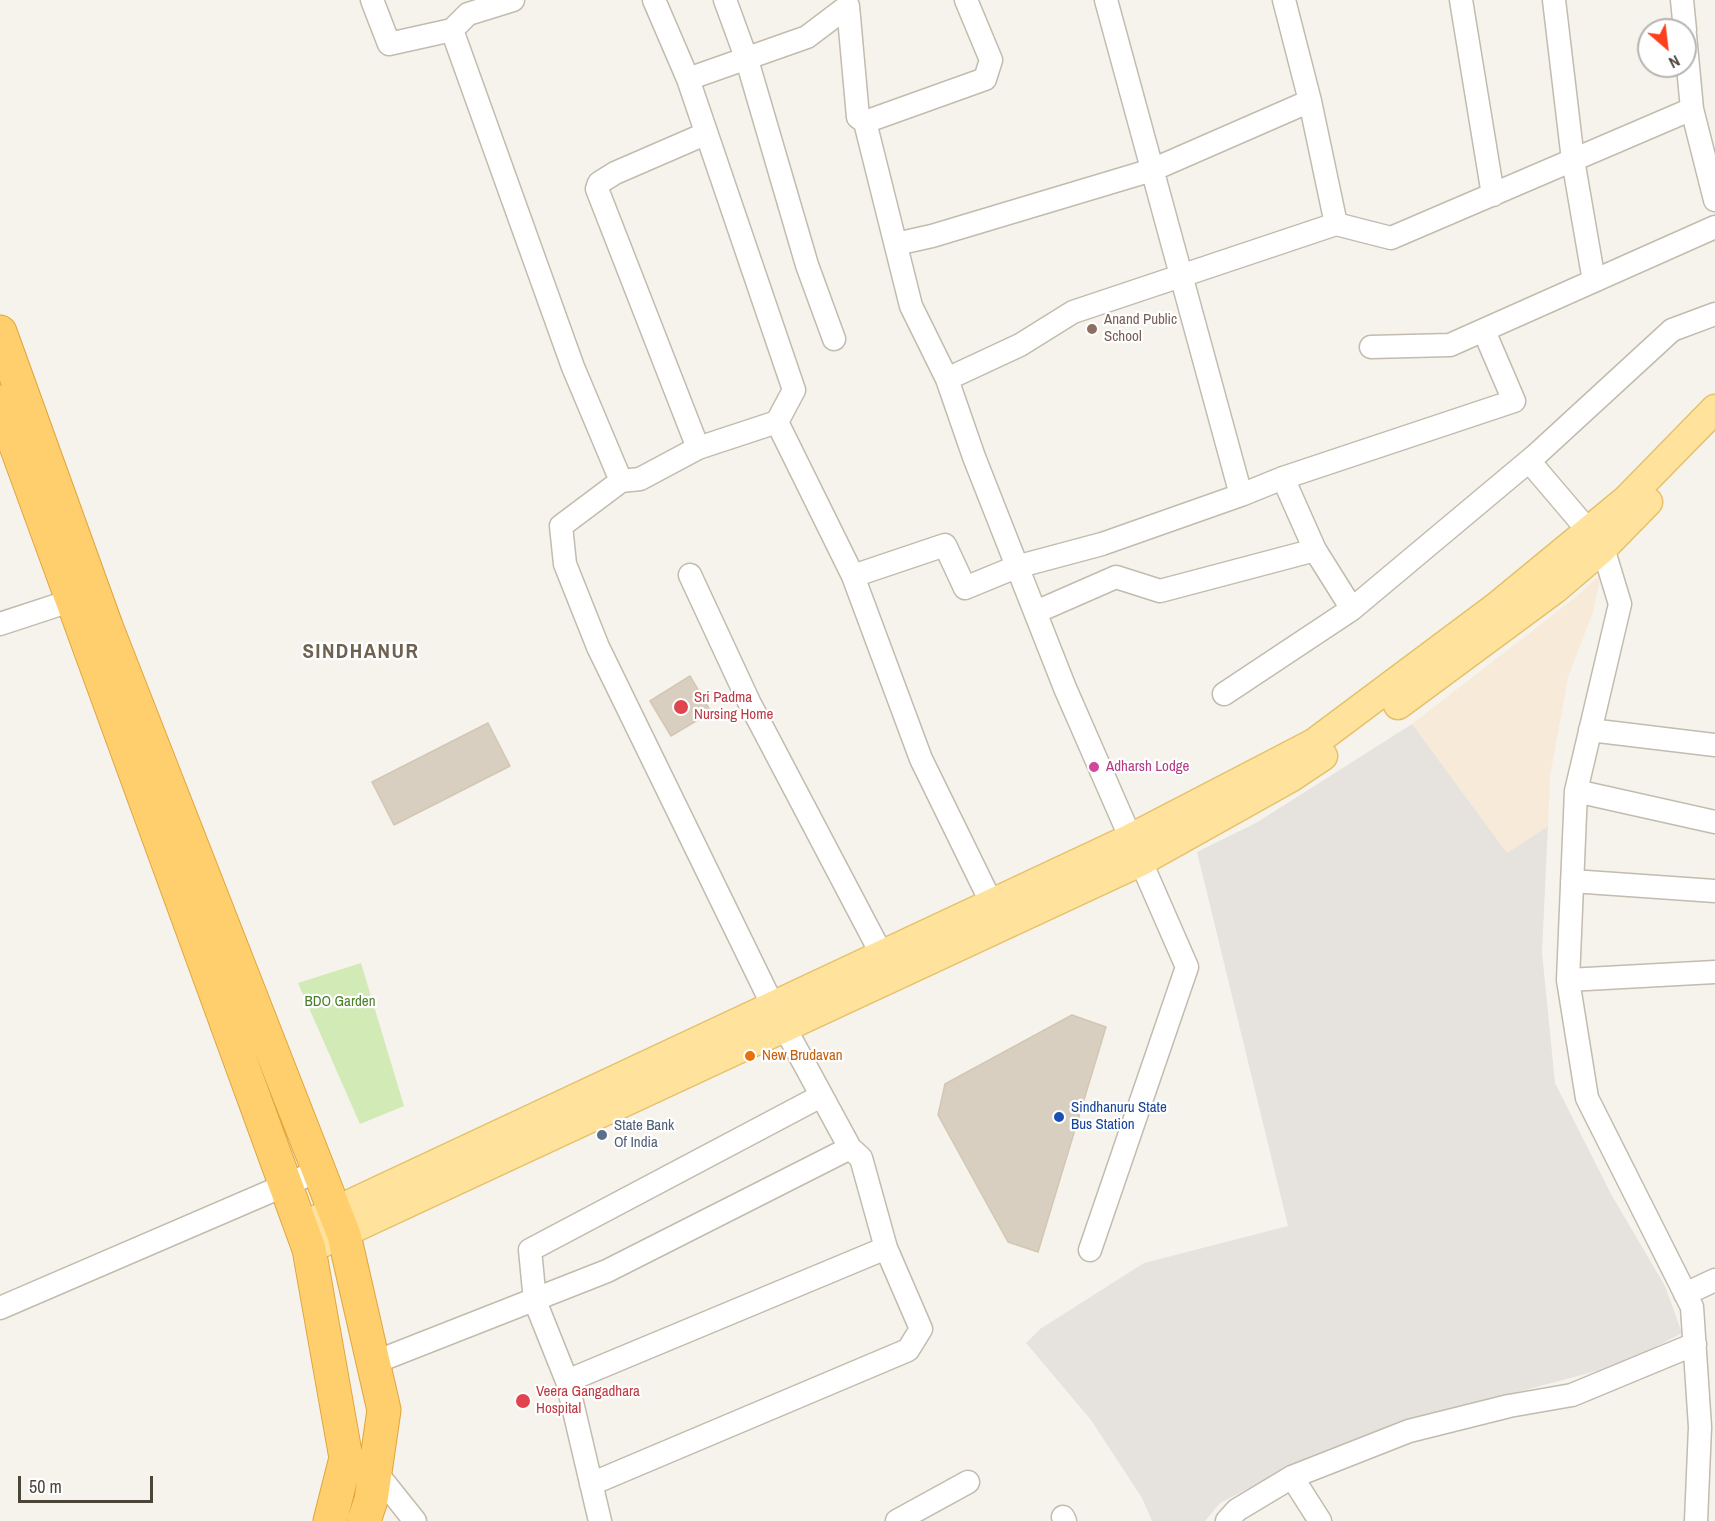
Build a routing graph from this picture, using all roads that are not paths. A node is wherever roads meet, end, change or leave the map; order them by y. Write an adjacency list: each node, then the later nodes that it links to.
1 (372, 0): 13 (street)
2 (513, 0): 13 (street)
3 (654, 0): 16 (street)
4 (725, 0): 14 (street)
5 (966, 0): 19 (street)
6 (1106, 0): 22 (street)
7 (1284, 0): 17 (street)
8 (1461, 0): 23 (street)
9 (1554, 0): 21 (street)
10 (1682, 0): 12 (street)
11 (852, 2): 14 (street); 19 (street)
12 (1683, 18)
13 (452, 30): 43 (street)
14 (747, 60): 16 (street); 33 (street)
15 (1689, 78): 18 (street)
16 (688, 79): 20 (street)
17 (1310, 101): 22 (street); 25 (street)
18 (1692, 109): 21 (street); 24 (street)
19 (865, 122): 27 (street)
20 (705, 134): 38 (street); 40 (street)
21 (1573, 160): 23 (street); 29 (street)
22 (1152, 170): 27 (street); 28 (street)
23 (1493, 195): 25 (street)
24 (1715, 200)
25 (1336, 224): 28 (street)
26 (1715, 227): 29 (street)
27 (896, 244): 35 (street)
28 (1181, 276): 35 (street); 44 (street)
29 (1594, 281): 31 (street)
30 (1715, 314): 41 (street)
31 (1484, 331): 34 (street); 42 (street)
32 (0, 332): 69 (highway)
33 (834, 339)
34 (1371, 347)
35 (947, 379): 47 (street)
36 (0, 402): 50 (highway)
37 (1715, 409): 45 (main road)
38 (777, 422): 40 (street); 49 (street)
39 (1715, 434): 45 (main road)
40 (698, 448): 43 (street)
41 (1529, 461): 45 (street); 51 (street)
42 (1283, 478): 44 (street); 46 (street)
43 (621, 482): 66 (street)
44 (1241, 495): 47 (street)
45 (1596, 540): 55 (street); 59 (main road)
46 (1315, 550): 51 (street); 52 (street)
47 (1016, 567): 49 (street); 52 (street)
48 (690, 575): 63 (street)
49 (853, 576): 62 (street)
50 (72, 600): 53 (street); 70 (highway)
51 (1353, 609): 54 (street)
52 (1036, 612): 59 (street)
53 (0, 624)
54 (1224, 694)
55 (1590, 730): 56 (street); 57 (street)
56 (1715, 745)
57 (1576, 791): 58 (street); 60 (street)
58 (1715, 822)
59 (1134, 850): 62 (main road); 66 (main road); 74 (street)
60 (1572, 881): 61 (street); 65 (street)
61 (1715, 891)
62 (992, 902): 63 (main road)
63 (882, 955): 66 (main road)
64 (1715, 972): 65 (street)
65 (1568, 980): 76 (street)
66 (779, 1017): 67 (street); 71 (main road)
67 (821, 1096): 68 (street); 77 (street)
68 (850, 1148): 73 (street); 77 (street)
69 (318, 1171): 70 (street); 71 (highway)
70 (287, 1185): 72 (highway); 78 (street)
71 (339, 1222): 72 (main road); 80 (highway)
72 (305, 1238): 82 (highway)
73 (886, 1248): 81 (street); 85 (street)
74 (1090, 1250)
75 (1715, 1280): 76 (street)
76 (1685, 1294): 79 (street)
77 (535, 1301): 80 (street); 81 (street)
78 (0, 1308)
79 (1695, 1344): 83 (street); 93 (street)
80 (373, 1363): 82 (highway)
81 (567, 1381): 85 (street)
82 (360, 1465): 86 (highway); 87 (highway); 88 (street)
83 (1292, 1477): 91 (street); 92 (street)
84 (968, 1482): 90 (street)
85 (591, 1484): 89 (street)
86 (330, 1521)
87 (364, 1521)
88 (415, 1521)
89 (600, 1521)
90 (897, 1521)
91 (1227, 1521)
92 (1320, 1521)
93 (1696, 1521)

